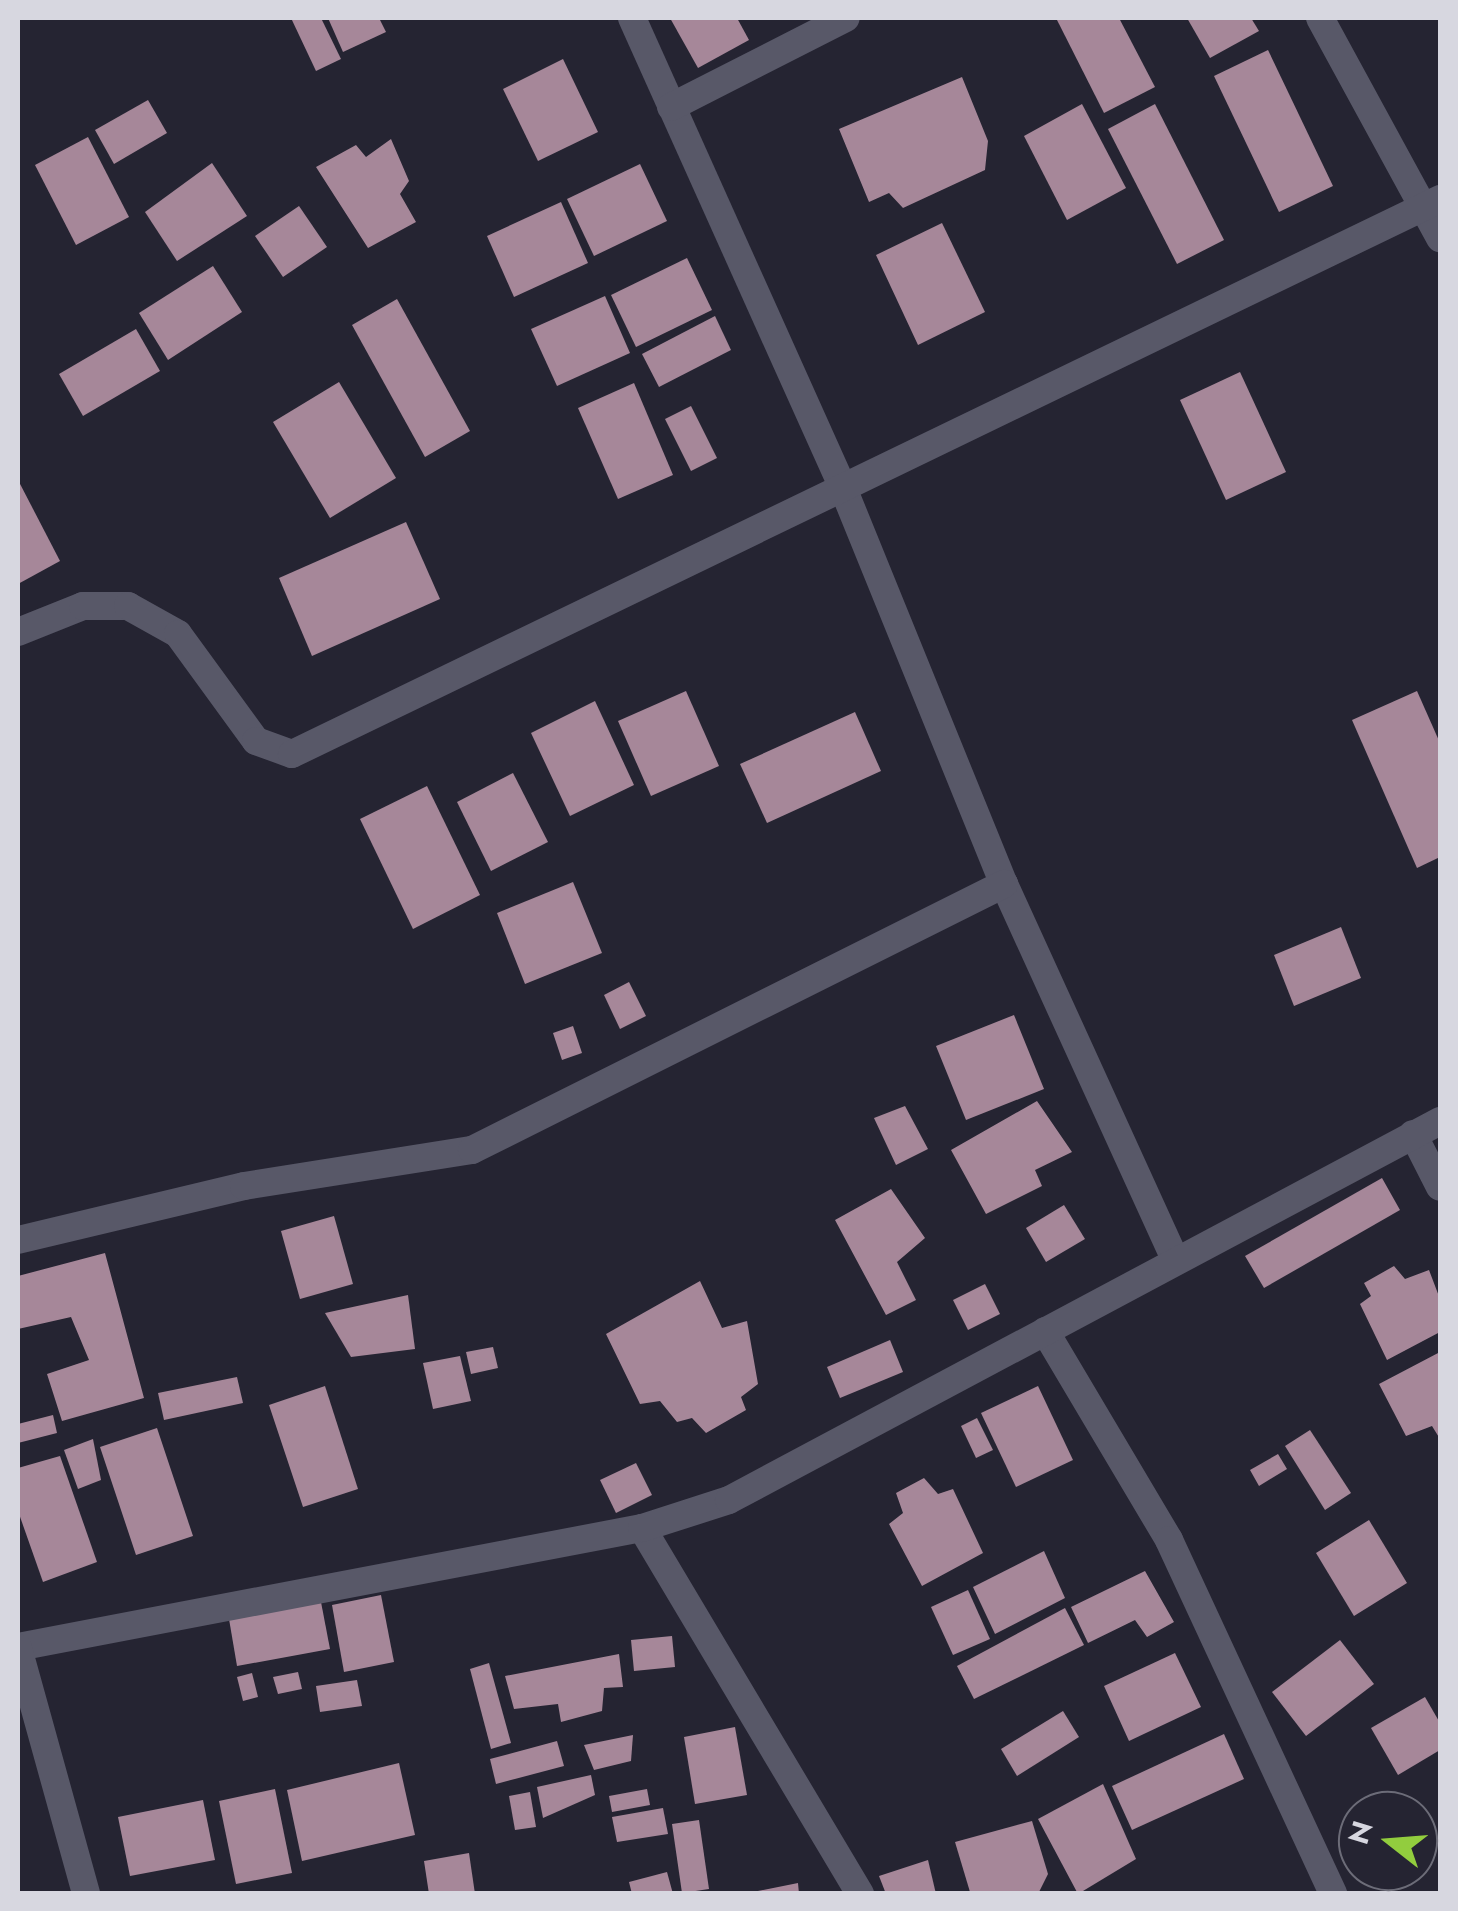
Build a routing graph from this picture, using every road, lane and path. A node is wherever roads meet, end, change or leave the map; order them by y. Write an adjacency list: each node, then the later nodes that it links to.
1 (632, 18): 4 (street)
2 (846, 18): 4 (street)
3 (1320, 18): 5 (street)
4 (671, 108): 7 (street)
5 (1433, 203): 6 (street); 7 (street)
6 (1440, 238)
7 (843, 488): 8 (street); 9 (street)
8 (18, 632)
9 (1004, 884): 13 (street); 14 (street)
10 (1440, 1121): 11 (street)
11 (1414, 1134): 12 (street); 14 (street)
12 (1440, 1186)
13 (18, 1240)
14 (1176, 1261): 15 (street)
15 (1045, 1331): 16 (street); 20 (street)
16 (642, 1528): 17 (street); 19 (street)
17 (18, 1648): 18 (street)
18 (86, 1894)
19 (860, 1894)
20 (1333, 1894)

